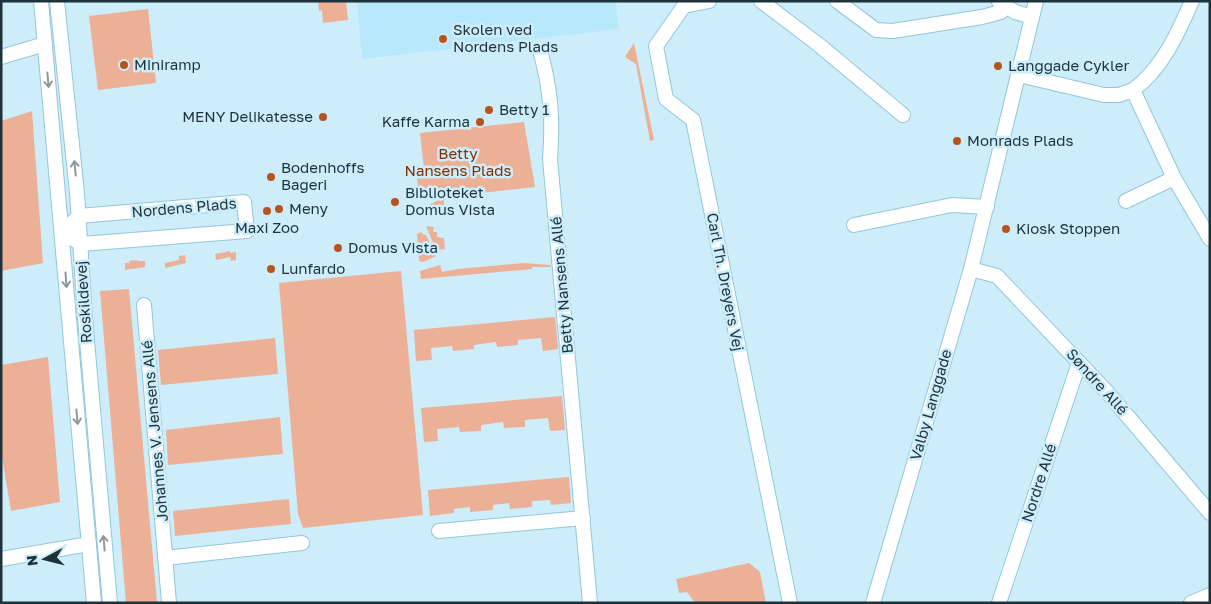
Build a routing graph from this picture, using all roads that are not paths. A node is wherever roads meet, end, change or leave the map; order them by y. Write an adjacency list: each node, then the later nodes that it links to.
1 (42, 1): 10 (street, Roskildevej)
2 (57, 1): 19 (street, Roskildevej, one-way to 2)
3 (709, 1): 39 (street, Carl Th. Dreyers Vej)
4 (761, 1): 15 (street)
5 (837, 1): 8 (street)
6 (1036, 1): 9 (street, Valby Langgade)
7 (1192, 1): 14 (street)
8 (1001, 4): 9 (street)
9 (1032, 17): 13 (street, Valby Langgade)
10 (45, 44): 12 (street); 21 (street, Roskildevej, one-way to 21)
11 (541, 54): 28 (street, Betty Nansens Allé)
12 (1, 57)
13 (1019, 75): 14 (street); 18 (street, Valby Langgade)
14 (1133, 90): 16 (street)
15 (904, 115)
16 (1174, 178): 17 (street); 22 (street)
17 (1126, 201)
18 (987, 207): 20 (street); 24 (street, Valby Langgade)
19 (79, 216): 21 (street); 23 (street, Roskildevej); 23 (street, Nordens Plads)
20 (854, 225)
21 (62, 232): 23 (street); 31 (street, Roskildevej, one-way to 31)
22 (1210, 240)
23 (81, 244): 36 (street, Roskildevej, one-way to 23)
24 (971, 269): 26 (street, Søndre Allé); 40 (street, Valby Langgade)
25 (144, 305): 32 (street, Johannes V. Jensens Allé)
26 (1079, 363): 27 (street, Søndre Allé); 41 (street, Nordre Allé)
27 (1210, 513)
28 (583, 518): 29 (street); 38 (street, Betty Nansens Allé)
29 (439, 531)
30 (302, 543): 32 (street)
31 (89, 544): 33 (street); 35 (street, Roskildevej)
32 (165, 558): 37 (street, Johannes V. Jensens Allé)
33 (1, 559)
34 (1210, 595): 42 (street)
35 (94, 603)
36 (110, 603)
37 (169, 603)
38 (590, 603)
39 (790, 603)
40 (873, 603)
41 (999, 603)
42 (1190, 603)

